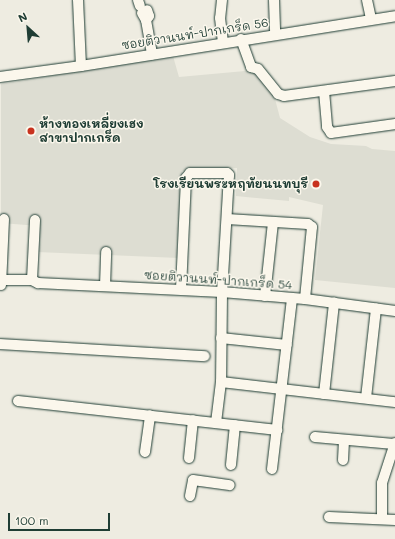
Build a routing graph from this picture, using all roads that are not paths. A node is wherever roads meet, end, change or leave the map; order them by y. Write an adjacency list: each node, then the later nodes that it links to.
1 (78, 0): 12 (street)
2 (222, 0): 10 (street)
3 (274, 0): 8 (street)
4 (367, 0): 7 (street)
5 (142, 6): 11 (street)
6 (395, 16): 7 (street, ซอยติวานนท์-ปากเกร็ด 56)
7 (371, 19): 8 (street, ซอยติวานนท์-ปากเกร็ด 56)
8 (275, 34): 9 (street, ซอยติวานนท์-ปากเกร็ด 56)
9 (241, 39): 10 (street, ซอยติวานนท์-ปากเกร็ด 56); 15 (street)
10 (223, 42): 11 (street, ซอยติวานนท์-ปากเกร็ด 56)
11 (152, 54): 12 (street, ซอยติวานนท์-ปากเกร็ด 56)
12 (81, 66): 13 (street, ซอยติวานนท์-ปากเกร็ด 56)
13 (0, 77)
14 (395, 81): 15 (street)
15 (324, 91): 16 (street)
16 (395, 124)
17 (4, 219): 23 (street)
18 (227, 219): 20 (street); 25 (street); 26 (street)
19 (34, 220): 22 (street)
20 (273, 222): 27 (street); 28 (street)
21 (106, 252): 24 (street)
22 (35, 281): 23 (street, ซอยติวานนท์-ปากเกร็ด 54); 24 (street, ซอยติวานนท์-ปากเกร็ด 54)
23 (0, 283)
24 (105, 286): 25 (street, ซอยติวานนท์-ปากเกร็ด 54)
25 (180, 289): 26 (street, ซอยติวานนท์-ปากเกร็ด 54)
26 (222, 292): 27 (street, ซอยติวานนท์-ปากเกร็ด 54); 33 (street)
27 (265, 296): 29 (street, ซอยติวานนท์-ปากเกร็ด 54)
28 (305, 298): 29 (street, ซอยติวานนท์-ปากเกร็ด 54); 30 (street, ซอยติวานนท์-ปากเกร็ด 54)
29 (292, 299): 35 (street)
30 (334, 304): 31 (street, ซอยติวานนท์-ปากเกร็ด 54); 39 (street)
31 (376, 309): 32 (street, ซอยติวานนท์-ปากเกร็ด 54); 40 (street)
32 (395, 311)
33 (221, 338): 35 (street); 37 (street)
34 (0, 344): 36 (street)
35 (287, 345): 38 (street)
36 (205, 356)
37 (221, 382): 38 (street); 45 (street)
38 (282, 389): 39 (street); 47 (street)
39 (324, 394): 40 (street)
40 (366, 398): 42 (street)
41 (18, 401): 43 (street)
42 (395, 402)
43 (150, 415): 44 (street); 51 (street)
44 (193, 420): 45 (street); 52 (street)
45 (216, 423): 46 (street)
46 (235, 425): 47 (street); 54 (street)
47 (277, 430): 55 (street)
48 (315, 437): 49 (street)
49 (344, 440): 50 (street); 53 (street)
50 (395, 444): 59 (street)
51 (145, 452)
52 (189, 458)
53 (343, 460)
54 (231, 465)
55 (272, 469)
56 (230, 486): 57 (street)
57 (190, 496)
58 (329, 516): 59 (street)
59 (382, 519): 60 (street)
60 (395, 520)

